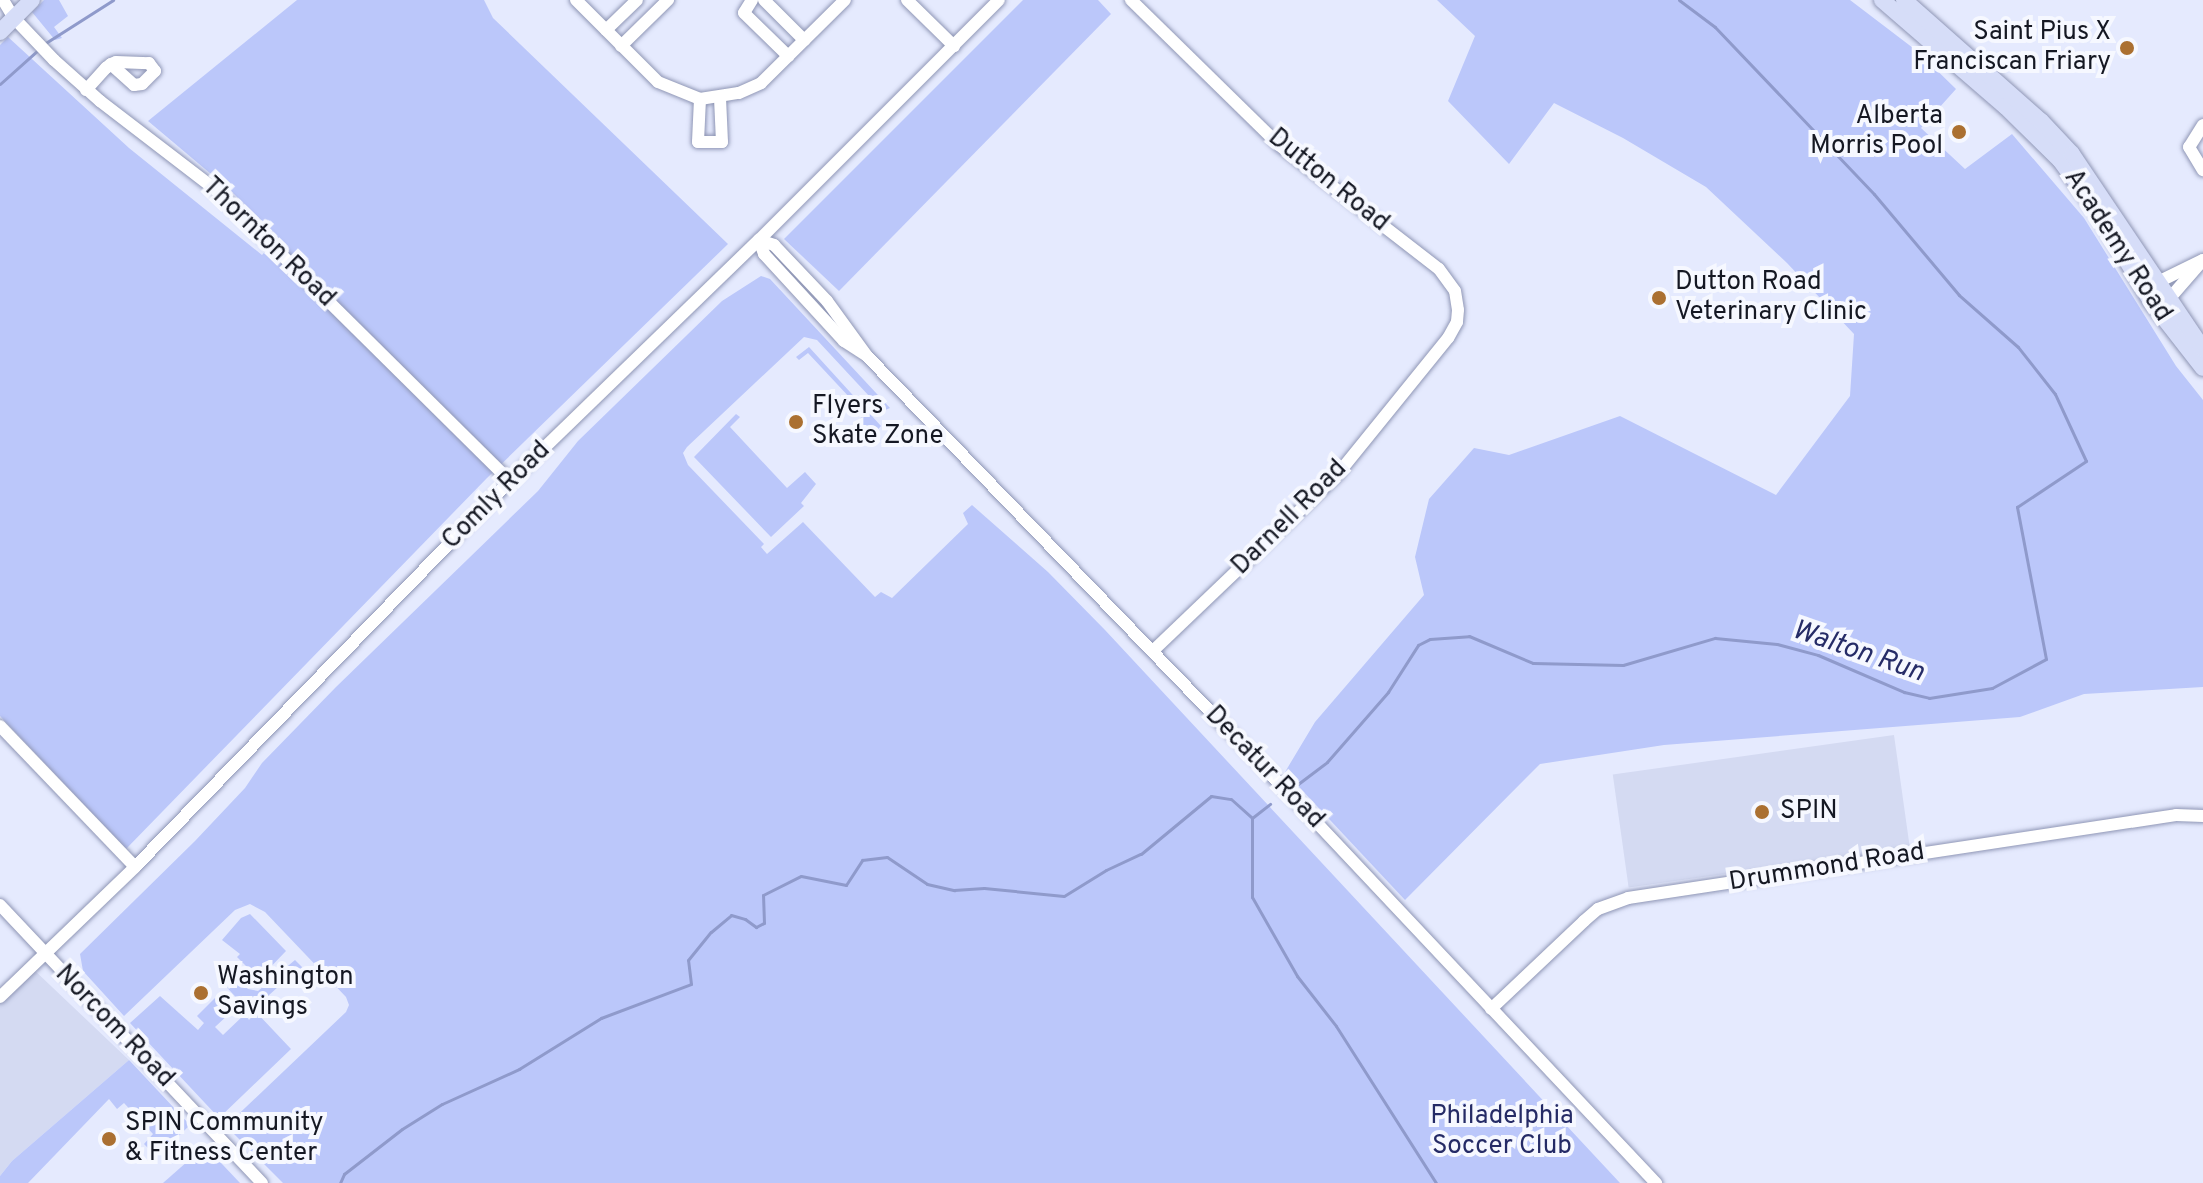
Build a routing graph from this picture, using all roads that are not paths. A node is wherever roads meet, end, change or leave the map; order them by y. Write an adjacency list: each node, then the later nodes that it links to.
1 (3, 0): 14 (street, Thornton Road)
2 (32, 0): 14 (main road)
3 (576, 0): 15 (street)
4 (637, 0): 15 (street)
5 (668, 0): 18 (street)
6 (752, 0): 20 (street)
7 (764, 0): 17 (street)
8 (845, 0): 17 (street)
9 (907, 0): 19 (street)
10 (999, 0): 19 (street, Comly Road)
11 (1131, 0): 33 (street, Dutton Road)
12 (1882, 0): 30 (main road, Academy Road)
13 (1904, 0): 28 (main road, Academy Road)
14 (7, 14): 16 (main road); 22 (street, Thornton Road)
15 (606, 30): 18 (street)
16 (0, 32)
17 (804, 40): 20 (street)
18 (621, 46): 24 (street)
19 (954, 46): 27 (street, Comly Road)
20 (788, 56): 23 (street)
21 (111, 64): 22 (street)
22 (86, 90): 34 (street, Thornton Road)
23 (720, 98): 24 (street); 24 (street)
24 (700, 99)
25 (2203, 125): 26 (street)
26 (2203, 170)
27 (759, 240): 34 (street, Comly Road); 35 (street, Decatur Road)
28 (2158, 282): 29 (main road, Academy Road); 29 (street); 30 (street)
29 (2169, 299): 30 (street); 31 (main road, Academy Road)
30 (2150, 300): 32 (main road, Academy Road)
31 (2203, 349)
32 (2203, 368)
33 (1417, 376): 35 (street, Darnell Road)
34 (510, 481): 38 (street, Comly Road)
35 (1153, 651): 42 (street, Decatur Road)
36 (0, 726): 38 (street)
37 (2203, 816): 42 (street, Drummond Road)
38 (135, 867): 40 (street, Comly Road)
39 (0, 905): 40 (street, Norcom Road)
40 (45, 955): 41 (street, Comly Road); 43 (street, Norcom Road)
41 (0, 997)
42 (1491, 1009): 44 (street, Decatur Road)
43 (262, 1183)
44 (1656, 1183)

